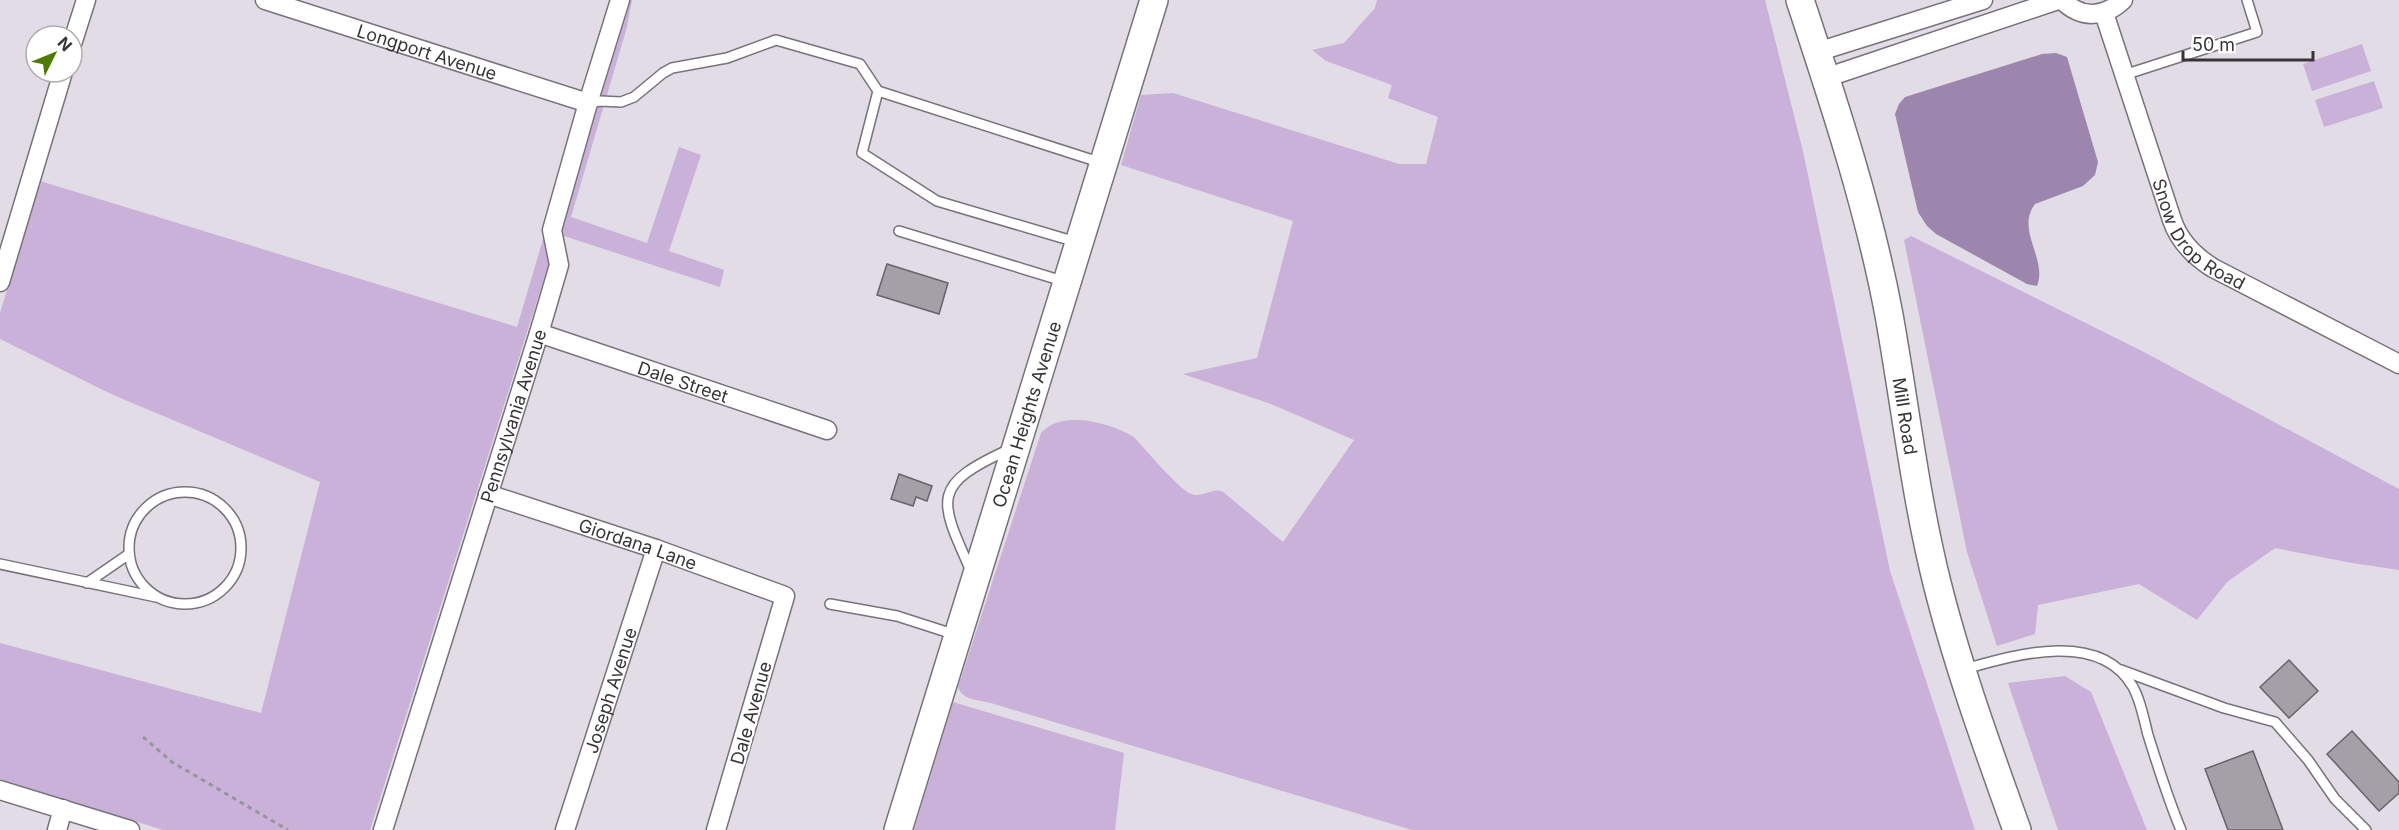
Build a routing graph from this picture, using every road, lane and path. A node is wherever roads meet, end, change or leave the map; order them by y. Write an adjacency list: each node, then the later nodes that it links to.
1 (86, 0): 11 (street)
2 (265, 0): 17 (street, Longport Avenue)
3 (620, 0): 17 (street, Pennsylvania Avenue)
4 (1154, 0): 18 (main road, Ocean Heights Avenue)
5 (1800, 0): 12 (main road, Mill Road)
6 (1983, 0): 12 (street)
7 (2060, 0): 10 (street); 14 (street)
8 (2123, 0): 10 (street)
9 (2247, 0): 13 (lane)
10 (2104, 13): 13 (street, Snow Drop Road)
11 (78, 24)
12 (1817, 52): 14 (main road, Mill Road)
13 (2124, 75): 24 (street, Snow Drop Road)
14 (1825, 78): 38 (main road, Mill Road)
15 (59, 84): 21 (street)
16 (878, 91): 17 (lane); 18 (lane); 20 (lane)
17 (588, 103): 23 (street, Pennsylvania Avenue)
18 (1104, 164): 20 (main road, Ocean Heights Avenue)
19 (899, 231): 22 (lane)
20 (1079, 243): 22 (main road, Ocean Heights Avenue)
21 (0, 282)
22 (1068, 282): 26 (main road, Ocean Heights Avenue)
23 (539, 333): 25 (street, Dale Street); 27 (street, Pennsylvania Avenue)
24 (2399, 364)
25 (827, 430)
26 (1018, 446): 31 (main road, Ocean Heights Avenue); 31 (lane)
27 (488, 494): 28 (street, Giordana Lane); 45 (street, Pennsylvania Avenue)
28 (656, 549): 33 (street, Giordana Lane); 46 (street, Joseph Avenue)
29 (129, 554): 32 (lane); 34 (lane); 34 (lane)
30 (0, 564): 32 (lane)
31 (976, 582): 36 (main road, Ocean Heights Avenue)
32 (87, 583): 34 (lane)
33 (785, 596): 47 (street, Dale Avenue)
34 (160, 598)
35 (830, 604): 36 (lane)
36 (959, 636): 48 (main road, Ocean Heights Avenue)
37 (2116, 669): 38 (lane); 50 (lane); 51 (lane)
38 (1962, 670): 49 (main road, Mill Road)
39 (143, 737): 44 (path)
40 (0, 790): 41 (street)
41 (63, 809): 42 (street); 43 (street)
42 (57, 830)
43 (130, 830)
44 (288, 830)
45 (383, 830)
46 (565, 830)
47 (716, 830)
48 (898, 830)
49 (2017, 830)
50 (2181, 830)
51 (2366, 830)

